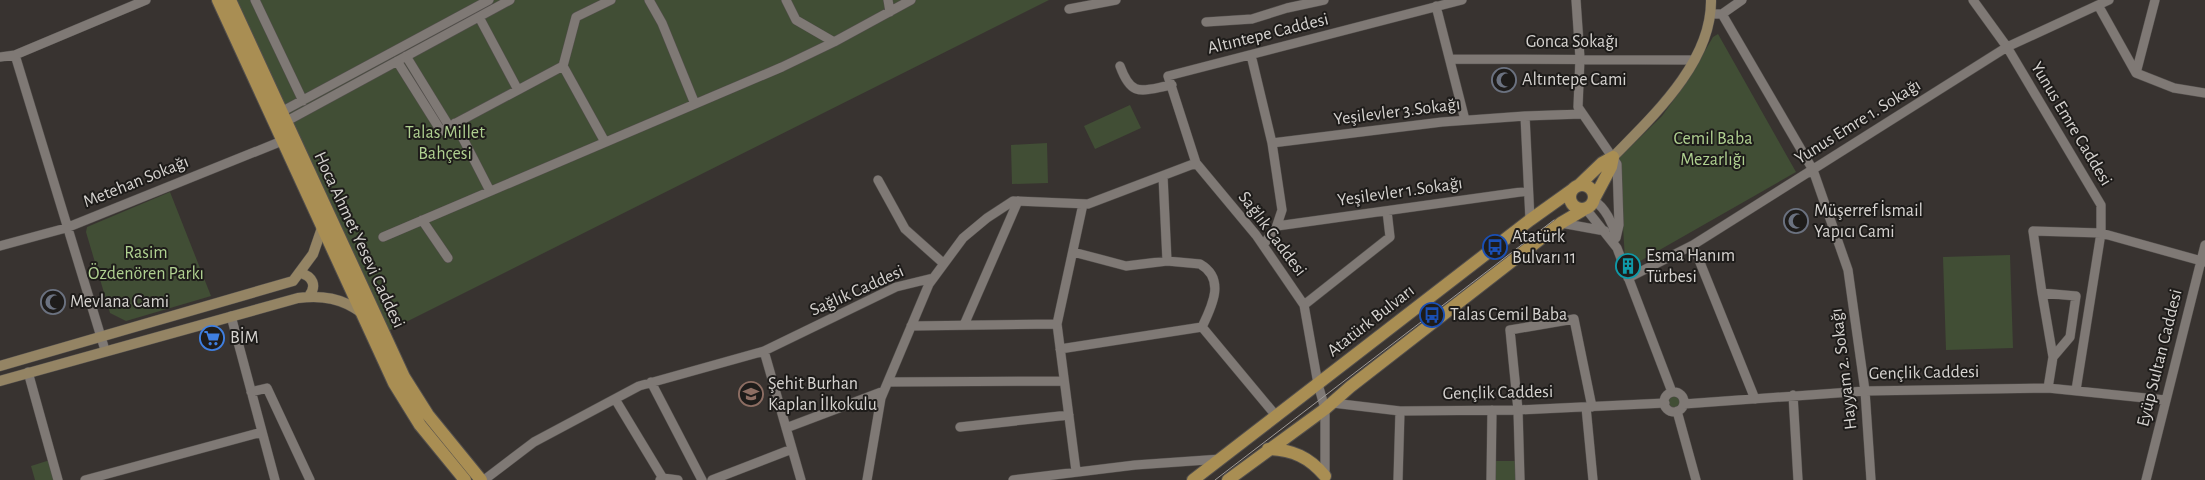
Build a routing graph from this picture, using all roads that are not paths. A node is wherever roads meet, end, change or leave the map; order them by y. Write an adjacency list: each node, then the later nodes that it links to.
1 (146, 0): 31 (street)
2 (218, 0): 51 (main road, Hoca Ahmet Yesevi Caddesi)
3 (230, 0): 48 (main road, Hoca Ahmet Yesevi Caddesi)
4 (255, 0): 44 (street)
5 (489, 0): 44 (street)
6 (510, 0): 27 (street)
7 (611, 0): 38 (street)
8 (649, 0): 45 (street)
9 (786, 0): 29 (street)
10 (888, 0): 24 (street)
11 (911, 0): 24 (street)
12 (1116, 0): 23 (street)
13 (1324, 0): 28 (street)
14 (1462, 0): 22 (street, Altıntepe Caddesi)
15 (1576, 0): 35 (street)
16 (1712, 0): 25 (street, Atatürk Bulvarı)
17 (1742, 0): 26 (street)
18 (1973, 0): 30 (street, Yunus Emre Caddesi)
19 (2109, 0): 21 (street, Yunus Emre 1. Sokağı)
20 (2155, 0): 40 (street)
21 (2098, 5): 30 (street, Yunus Emre 1. Sokağı); 40 (street)
22 (1436, 6): 32 (street, Altıntepe Caddesi); 36 (street)
23 (1070, 9)
24 (890, 12): 29 (street)
25 (1711, 14): 26 (street); 37 (street, Atatürk Bulvarı)
26 (1722, 14): 56 (street, Hayyam 2. Sokağı)
27 (479, 16): 34 (street); 42 (street)
28 (1206, 22)
29 (834, 42): 45 (street)
30 (2007, 47): 56 (street, Yunus Emre 1. Sokağı); 73 (street, Yunus Emre Caddesi)
31 (15, 55): 33 (street); 70 (street)
32 (1251, 55): 41 (street, Altıntepe Caddesi); 53 (street)
33 (0, 57)
34 (402, 58): 48 (street); 50 (street)
35 (1580, 58): 36 (street, Gonca Sokağı); 37 (street, Gonca Sokağı); 46 (street)
36 (1450, 59): 49 (street)
37 (1694, 60): 54 (street, Atatürk Bulvarı)
38 (563, 66): 42 (street); 52 (street)
39 (1120, 66): 41 (street)
40 (2136, 73): 43 (street)
41 (1172, 86): 55 (street)
42 (518, 90): 50 (street)
43 (2205, 93)
44 (304, 101): 48 (street)
45 (695, 104): 52 (street)
46 (1581, 114): 47 (street, Yeşilevler 3.Sokağı); 54 (street)
47 (1525, 116): 49 (street, Yeşilevler 3.Sokağı); 61 (street)
48 (283, 117): 143 (main road, Hoca Ahmet Yesevi Caddesi)
49 (1466, 120): 53 (street, Yeşilevler 3.Sokağı)
50 (452, 124): 60 (street)
51 (282, 141): 70 (street, Metehan Sokağı); 71 (main road, Hoca Ahmet Yesevi Caddesi)
52 (605, 142): 60 (street)
53 (1272, 143): 69 (street)
54 (1613, 157): 59 (main road, Atatürk Bulvarı); 64 (main road, Atatürk Bulvarı); 75 (street)
55 (1196, 163): 57 (street, Sağlık Caddesi); 77 (street, Sağlık Caddesi)
56 (1813, 170): 78 (street, Yunus Emre 1. Sokağı); 112 (street, Hayyam 2. Sokağı)
57 (1163, 176): 63 (street, Sağlık Caddesi); 83 (street)
58 (878, 180): 85 (street)
59 (1575, 188): 64 (main road); 64 (main road); 67 (main road, Atatürk Bulvarı)
60 (490, 191): 66 (street)
61 (1528, 191): 65 (street, Yeşilevler 1.Sokağı); 67 (street)
62 (1018, 201): 63 (street, Sağlık Caddesi); 85 (street, Sağlık Caddesi); 96 (street)
63 (1083, 204): 81 (street)
64 (1589, 204): 68 (main road, Atatürk Bulvarı); 72 (street); 75 (street)
65 (1387, 210): 69 (street, Yeşilevler 1.Sokağı); 91 (street)
66 (422, 220): 74 (street); 82 (street)
67 (1530, 220): 108 (main road, Atatürk Bulvarı)
68 (1561, 223): 72 (street); 121 (main road, Atatürk Bulvarı)
69 (1277, 226): 77 (street)
70 (66, 228): 79 (street, Metehan Sokağı); 98 (street)
71 (322, 228): 86 (street); 92 (main road, Hoca Ahmet Yesevi Caddesi)
72 (1605, 231): 80 (street)
73 (2101, 234): 84 (street); 89 (street); 111 (street, Yunus Emre Caddesi)
74 (383, 237)
75 (1616, 238): 80 (street)
76 (2205, 244): 84 (street, Eyüp Sultan Caddesi)
77 (1263, 245): 91 (street, Sağlık Caddesi)
78 (1693, 245): 88 (street, Yunus Emre 1. Sokağı); 117 (street)
79 (0, 246)
80 (1617, 248): 88 (street)
81 (1073, 252): 83 (street); 94 (street)
82 (448, 258)
83 (1167, 260): 97 (street)
84 (2203, 262): 118 (street, Eyüp Sultan Caddesi)
85 (943, 263): 87 (street, Sağlık Caddesi)
86 (300, 273): 90 (street); 98 (street)
87 (933, 278): 95 (street); 101 (street, Sağlık Caddesi)
88 (1628, 278): 114 (street)
89 (2042, 293): 102 (street); 102 (street)
90 (309, 296): 92 (street); 93 (street)
91 (1304, 305): 108 (street, Sağlık Caddesi)
92 (362, 313): 142 (main road, Hoca Ahmet Yesevi Caddesi)
93 (231, 316): 100 (street); 113 (street)
94 (1057, 324): 96 (street); 99 (street)
95 (911, 326): 96 (street); 109 (street)
96 (964, 326)
97 (1202, 327): 99 (street); 128 (street)
98 (100, 337): 100 (street); 103 (street)
99 (1060, 349): 106 (street)
100 (104, 350): 104 (street)
101 (764, 351): 107 (street, Sağlık Caddesi); 130 (street)
102 (2053, 357): 110 (street)
103 (0, 366)
104 (28, 372): 105 (street); 138 (street)
105 (0, 380)
106 (1064, 381): 109 (street); 127 (street)
107 (651, 382): 116 (street, Sağlık Caddesi); 145 (street)
108 (1318, 384): 121 (street, Sağlık Caddesi); 128 (main road, Atatürk Bulvarı)
109 (886, 386): 130 (street); 148 (street)
110 (2048, 388): 111 (street, Gençlik Caddesi); 112 (street, Gençlik Caddesi)
111 (2076, 390): 118 (street, Gençlik Caddesi)
112 (1865, 391): 115 (street, Gençlik Caddesi); 158 (street, Hayyam 2. Sokağı)
113 (251, 392): 131 (street); 141 (street)
114 (1672, 392): 119 (street); 120 (street)
115 (1793, 395): 117 (street, Gençlik Caddesi); 157 (street)
116 (615, 399): 137 (street); 143 (street, Sağlık Caddesi)
117 (1755, 399): 120 (street, Gençlik Caddesi)
118 (2165, 400): 159 (street, Eyüp Sultan Caddesi)
119 (1665, 403): 122 (street, Gençlik Caddesi); 126 (street)
120 (1684, 404): 126 (street)
121 (1329, 406): 125 (street, Gençlik Caddesi); 133 (main road, Atatürk Bulvarı); 136 (street, Sağlık Caddesi)
122 (1589, 407): 124 (street, Gençlik Caddesi); 124 (street); 155 (street)
123 (1492, 410): 124 (street, Gençlik Caddesi); 125 (street, Gençlik Caddesi); 153 (street)
124 (1518, 410): 154 (street)
125 (1400, 411): 152 (street)
126 (1677, 412): 156 (street)
127 (1068, 415): 129 (street); 135 (street)
128 (1277, 417): 134 (main road, Atatürk Bulvarı)
129 (960, 427)
130 (786, 428): 132 (street)
131 (262, 432): 139 (street); 140 (street)
132 (792, 448): 146 (street); 147 (street)
133 (1268, 449): 136 (main road); 151 (main road, Atatürk Bulvarı)
134 (1221, 459): 135 (street); 150 (main road, Atatürk Bulvarı)
135 (1076, 472): 149 (street)
136 (1325, 478)
137 (662, 479): 144 (street)
138 (58, 480)
139 (85, 480)
140 (275, 480)
141 (310, 480)
142 (465, 480)
143 (482, 480)
144 (678, 480)
145 (702, 480)
146 (712, 480)
147 (801, 480)
148 (867, 480)
149 (1013, 480)
150 (1193, 480)
151 (1228, 480)
152 (1398, 480)
153 (1491, 480)
154 (1520, 480)
155 (1593, 480)
156 (1696, 480)
157 (1798, 480)
158 (1871, 480)
159 (2146, 480)

